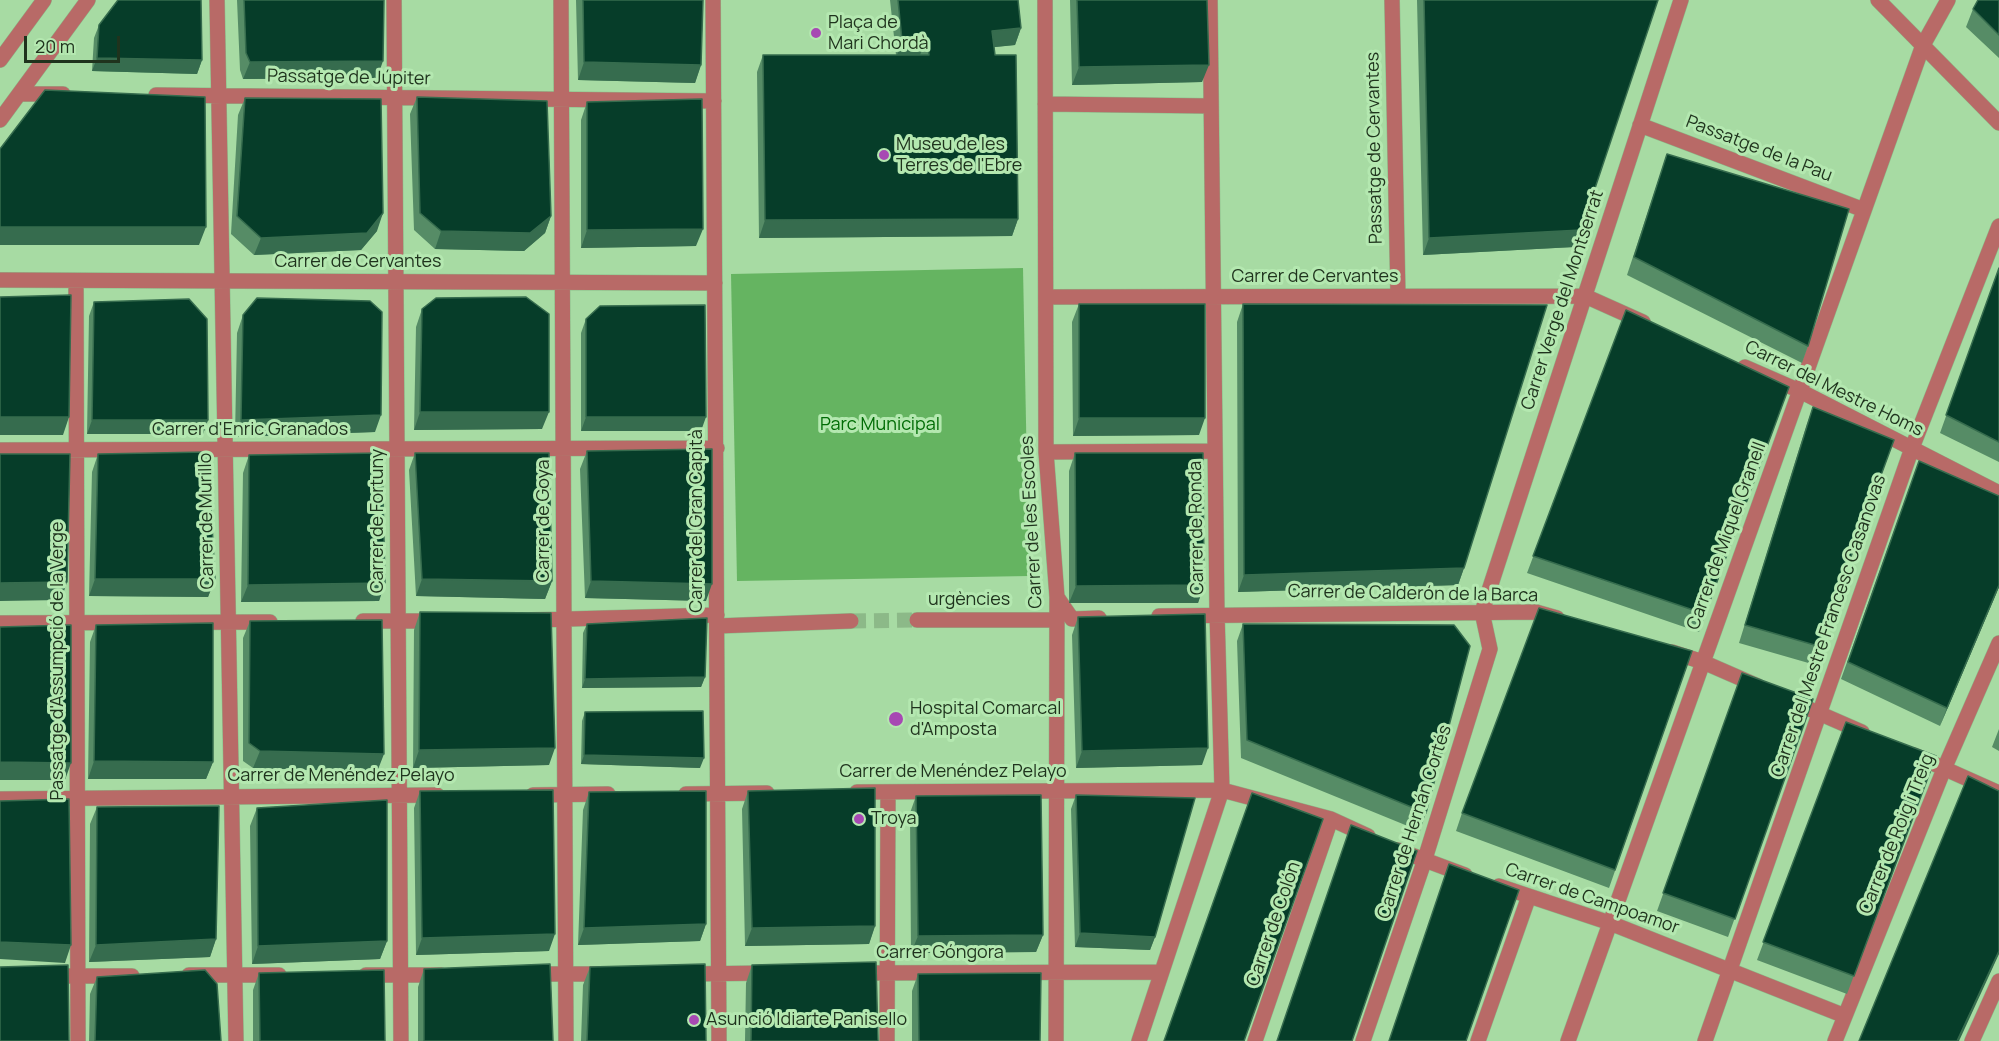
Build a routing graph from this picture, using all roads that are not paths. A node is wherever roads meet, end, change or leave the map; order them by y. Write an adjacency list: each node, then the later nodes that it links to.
1 (44, 0): 14 (street)
2 (88, 0): 15 (street)
3 (217, 0): 18 (street, Carrer de Murillo)
4 (394, 0): 19 (street, Carrer de Fortuny)
5 (561, 0): 20 (street, Carrer de Goya)
6 (713, 0): 21 (street, Carrer del Gran Capità)
7 (1045, 0): 22 (street, Carrer de les Escoles)
8 (1210, 0): 23 (street, Carrer de Ronda)
9 (1392, 0): 35 (street, Passatge de Cervantes)
10 (1681, 0): 26 (street, Carrer Verge del Montserrat)
11 (1878, 0): 13 (street)
12 (1948, 0): 13 (street, Carrer de Miquel Granell)
13 (1923, 45): 25 (street); 27 (street, Carrer de Miquel Granell)
14 (0, 60)
15 (19, 94): 16 (street); 24 (street)
16 (78, 94)
17 (137, 95): 18 (street, Passatge de Júpiter)
18 (219, 96): 19 (street, Passatge de Júpiter); 31 (street, Carrer de Murillo)
19 (395, 98): 20 (street, Passatge de Júpiter); 32 (street, Carrer de Fortuny)
20 (561, 99): 21 (street, Passatge de Júpiter); 33 (street, Carrer de Goya)
21 (714, 101): 34 (street, Carrer del Gran Capità)
22 (1045, 104): 23 (street); 37 (street, Carrer de les Escoles)
23 (1211, 106): 38 (street, Carrer de Ronda)
24 (0, 120)
25 (1999, 123)
26 (1640, 125): 27 (street, Passatge de la Pau); 36 (street, Carrer Verge del Montserrat)
27 (1864, 210): 41 (street, Carrer de Miquel Granell)
28 (1999, 226): 44 (street, Carrer del Mestre Francesc Casanovas)
29 (0, 280): 30 (street, Carrer de Cervantes)
30 (76, 281): 31 (street, Carrer de Cervantes); 45 (street, Passatge d'Assumpció de la Verge)
31 (222, 281): 32 (street, Carrer de Cervantes); 46 (street, Carrer de Murillo)
32 (396, 282): 33 (street, Carrer de Cervantes); 47 (street, Carrer de Fortuny)
33 (562, 283): 34 (street, Carrer de Cervantes); 42 (street, Carrer de Goya)
34 (716, 283): 43 (street, Carrer del Gran Capità)
35 (1398, 296): 36 (street, Carrer de Cervantes); 38 (street, Carrer de Cervantes)
36 (1585, 296): 39 (street); 53 (street, Carrer Verge del Montserrat)
37 (1046, 297): 38 (street, Carrer de Cervantes); 50 (street, Carrer de les Escoles)
38 (1214, 297): 49 (street, Carrer de Ronda)
39 (1660, 329)
40 (1735, 362): 41 (street, Carrer del Mestre Homs)
41 (1800, 391): 44 (street, Carrer del Mestre Homs); 73 (street, Carrer de Miquel Granell)
42 (563, 448): 43 (street, Carrer d'Enric Granados); 47 (street, Carrer d'Enric Granados); 58 (street, Carrer de Goya)
43 (717, 448): 59 (street, Carrer del Gran Capità)
44 (1912, 448): 51 (street, Carrer del Mestre Homs); 74 (street, Carrer del Mestre Francesc Casanovas)
45 (77, 449): 46 (street, Carrer d'Enric Granados); 48 (street, Carrer d'Enric Granados); 70 (street, Passatge d'Assumpció de la Verge)
46 (225, 449): 47 (street, Carrer d'Enric Granados); 66 (street, Carrer de Murillo)
47 (397, 449): 63 (street, Carrer de Fortuny)
48 (0, 450)
49 (1215, 451): 50 (street); 54 (street, Carrer de Ronda)
50 (1046, 452): 52 (street, Carrer de les Escoles)
51 (1999, 493)
52 (1057, 597): 56 (street); 61 (street, Carrer de les Escoles)
53 (1482, 612): 54 (street, Carrer de Calderón de la Barca); 68 (street, Carrer de Calderón de la Barca); 95 (street, Carrer de Hernán Cortés)
54 (1217, 613): 55 (street, Carrer de Calderón de la Barca); 78 (street, Carrer de Ronda)
55 (1139, 617)
56 (1116, 618)
57 (516, 620): 58 (street)
58 (564, 620): 59 (street); 85 (street, Carrer de Goya)
59 (717, 620): 65 (street); 82 (street, Carrer del Gran Capità)
60 (917, 620): 61 (street, urgències)
61 (1056, 620): 79 (street, Carrer de les Escoles)
62 (353, 621): 63 (street)
63 (398, 621): 64 (street); 90 (street, Carrer de Fortuny)
64 (445, 621)
65 (851, 621)
66 (228, 622): 67 (street); 70 (street); 91 (street, Carrer de Murillo)
67 (285, 622)
68 (1570, 622)
69 (0, 623): 70 (street)
70 (77, 623): 92 (street, Passatge d'Assumpció de la Verge)
71 (1999, 643): 77 (street, Carrer de Roig i Treig)
72 (1659, 648): 73 (street)
73 (1703, 662): 74 (street); 97 (street, Carrer de Miquel Granell)
74 (1819, 713): 75 (street); 98 (street, Carrer del Mestre Francesc Casanovas)
75 (1871, 736)
76 (1902, 750): 77 (street)
77 (1944, 769): 84 (street); 119 (street, Carrer de Roig i Treig)
78 (1222, 790): 79 (street, Carrer de Menéndez Pelayo); 94 (street, Carrer de Campoamor); 100 (street, Carrer de Ronda)
79 (1057, 791): 81 (street, Carrer de Menéndez Pelayo); 99 (street, Carrer de les Escoles)
80 (843, 792): 81 (street, Carrer de Menéndez Pelayo)
81 (888, 792): 103 (street)
82 (718, 793): 83 (street); 87 (street); 109 (street, Carrer del Gran Capità)
83 (786, 793)
84 (1999, 793)
85 (565, 794): 86 (street); 89 (street); 106 (street, Carrer de Goya)
86 (624, 794)
87 (671, 794)
88 (458, 795): 90 (street, Carrer de Menéndez Pelayo)
89 (518, 795)
90 (399, 796): 91 (street, Carrer de Menéndez Pelayo); 114 (street, Carrer de Fortuny)
91 (231, 797): 92 (street, Carrer de Menéndez Pelayo); 111 (street, Carrer de Murillo)
92 (78, 798): 93 (street, Carrer de Menéndez Pelayo); 116 (street, Passatge d'Assumpció de la Verge)
93 (0, 799)
94 (1331, 819): 95 (street, Carrer de Campoamor); 128 (street, Carrer de Colón)
95 (1424, 862): 96 (street, Carrer de Campoamor); 129 (street, Carrer de Hernán Cortés)
96 (1529, 896): 97 (street, Carrer de Campoamor); 130 (street)
97 (1610, 923): 98 (street, Carrer de Campoamor); 131 (street, Carrer de Miquel Granell)
98 (1730, 970): 119 (street, Carrer de Campoamor); 132 (street, Carrer del Mestre Francesc Casanovas)
99 (1057, 972): 100 (street, Carrer Góngora); 103 (street, Carrer Góngora); 126 (street, Carrer de les Escoles)
100 (1160, 972): 127 (street, Carrer de Ronda)
101 (785, 973): 109 (street)
102 (842, 973): 103 (street, Carrer Góngora)
103 (887, 973): 125 (street)
104 (459, 974): 114 (street)
105 (518, 974): 106 (street)
106 (566, 974): 107 (street); 123 (street, Carrer de Goya)
107 (624, 974)
108 (671, 974): 109 (street)
109 (718, 974): 124 (street, Carrer del Gran Capità)
110 (179, 975): 111 (street)
111 (235, 975): 112 (street); 121 (street, Carrer de Murillo)
112 (294, 975)
113 (353, 975): 114 (street)
114 (401, 975): 122 (street, Carrer de Fortuny)
115 (33, 976): 116 (street)
116 (78, 976): 117 (street); 120 (street, Passatge d'Assumpció de la Verge)
117 (145, 976)
118 (1999, 981): 134 (street)
119 (1845, 1016): 133 (street, Carrer de Roig i Treig)
120 (78, 1041)
121 (236, 1041)
122 (401, 1041)
123 (566, 1041)
124 (719, 1041)
125 (887, 1041)
126 (1056, 1041)
127 (1139, 1041)
128 (1255, 1041)
129 (1363, 1041)
130 (1478, 1041)
131 (1568, 1041)
132 (1705, 1041)
133 (1835, 1041)
134 (1972, 1041)

